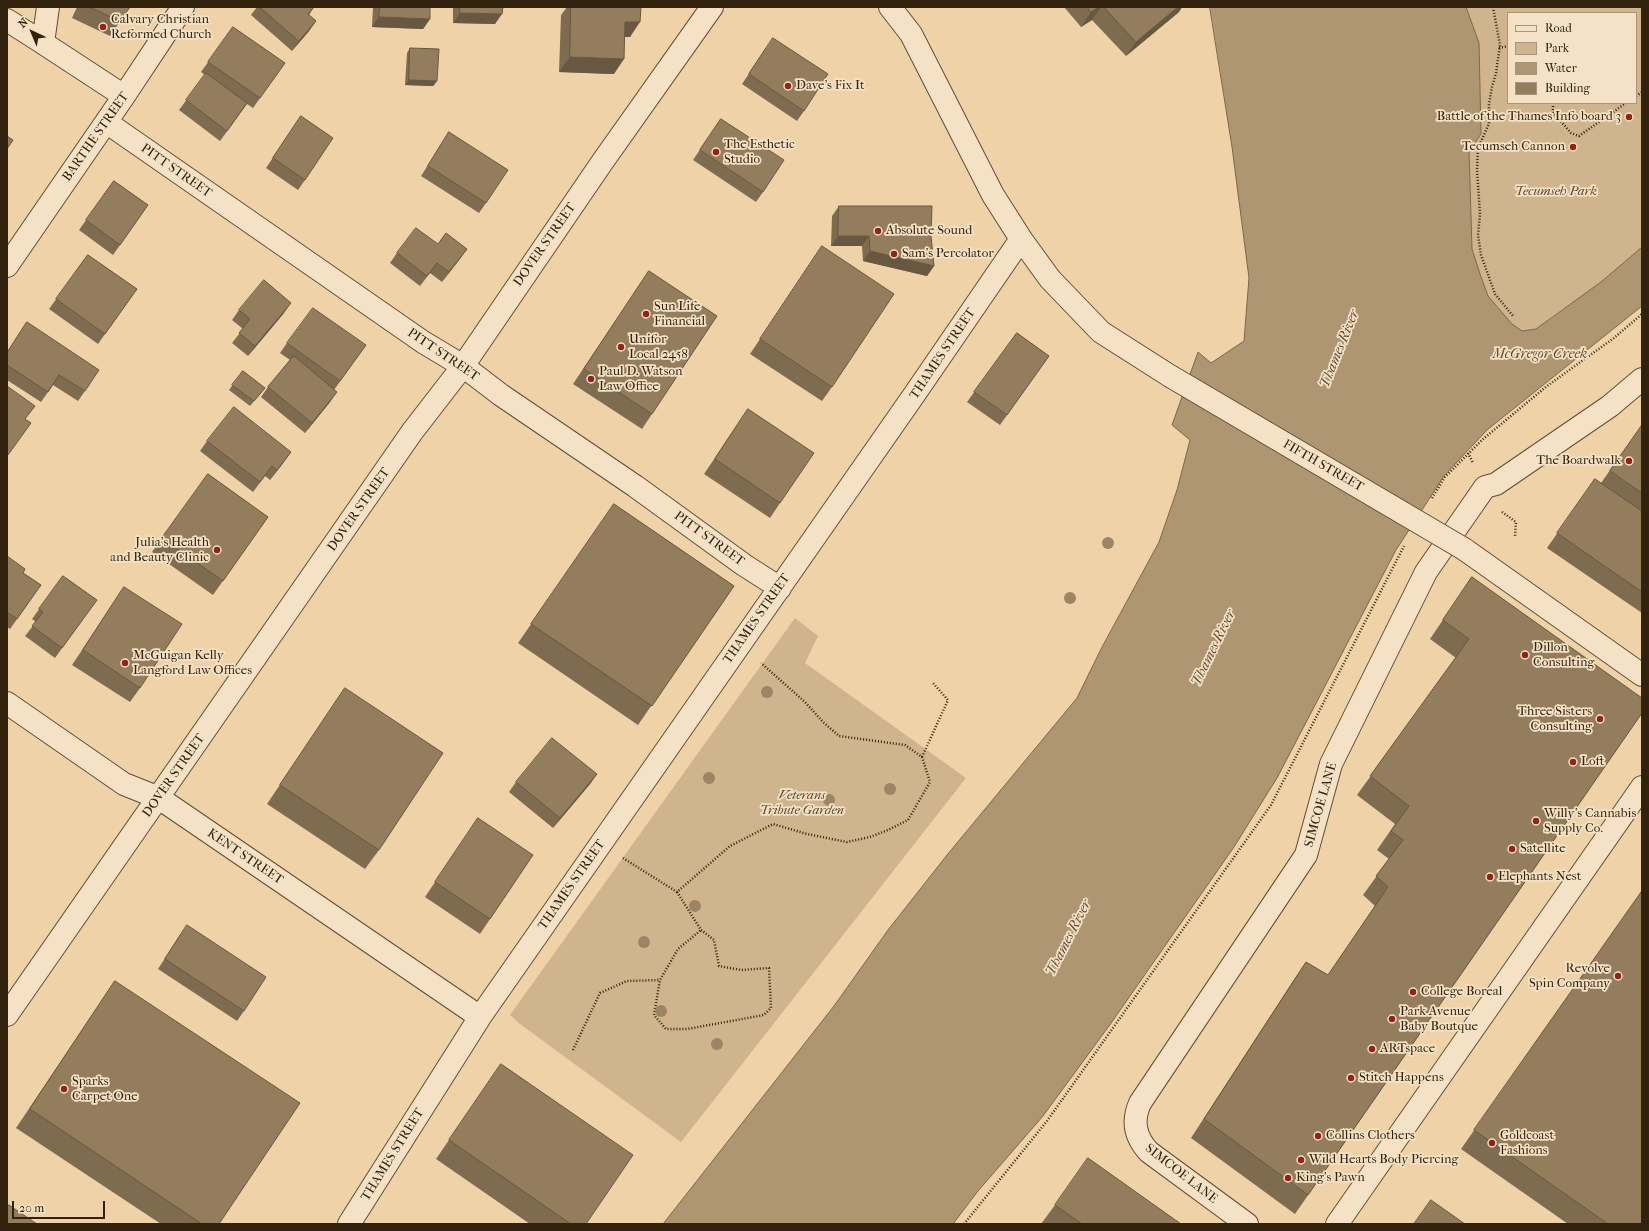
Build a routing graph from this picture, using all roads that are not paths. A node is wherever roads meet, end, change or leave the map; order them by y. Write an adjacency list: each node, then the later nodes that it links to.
1 (48, 7): 6 (street)
2 (183, 7): 7 (street, BARTHE STREET)
3 (712, 7): 11 (street, DOVER STREET)
4 (890, 7): 9 (street)
5 (7, 20): 6 (street)
6 (43, 43): 7 (street)
7 (124, 96): 8 (street, BARTHE STREET)
8 (106, 122): 10 (street, BARTHE STREET); 11 (street, PITT STREET)
9 (1021, 239): 13 (street, THAMES STREET); 14 (street, FIFTH STREET, bridge)
10 (7, 266)
11 (464, 366): 13 (street, PITT STREET); 17 (street, DOVER STREET)
12 (1642, 379): 21 (street, SIMCOE LANE)
13 (780, 588): 19 (street, THAMES STREET)
14 (1642, 675)
15 (7, 703): 17 (street, KENT STREET)
16 (1642, 787): 22 (street)
17 (159, 798): 18 (street, DOVER STREET); 19 (street, KENT STREET)
18 (7, 1015)
19 (480, 1017): 20 (street, THAMES STREET)
20 (349, 1224)
21 (1247, 1224)
22 (1337, 1224)

